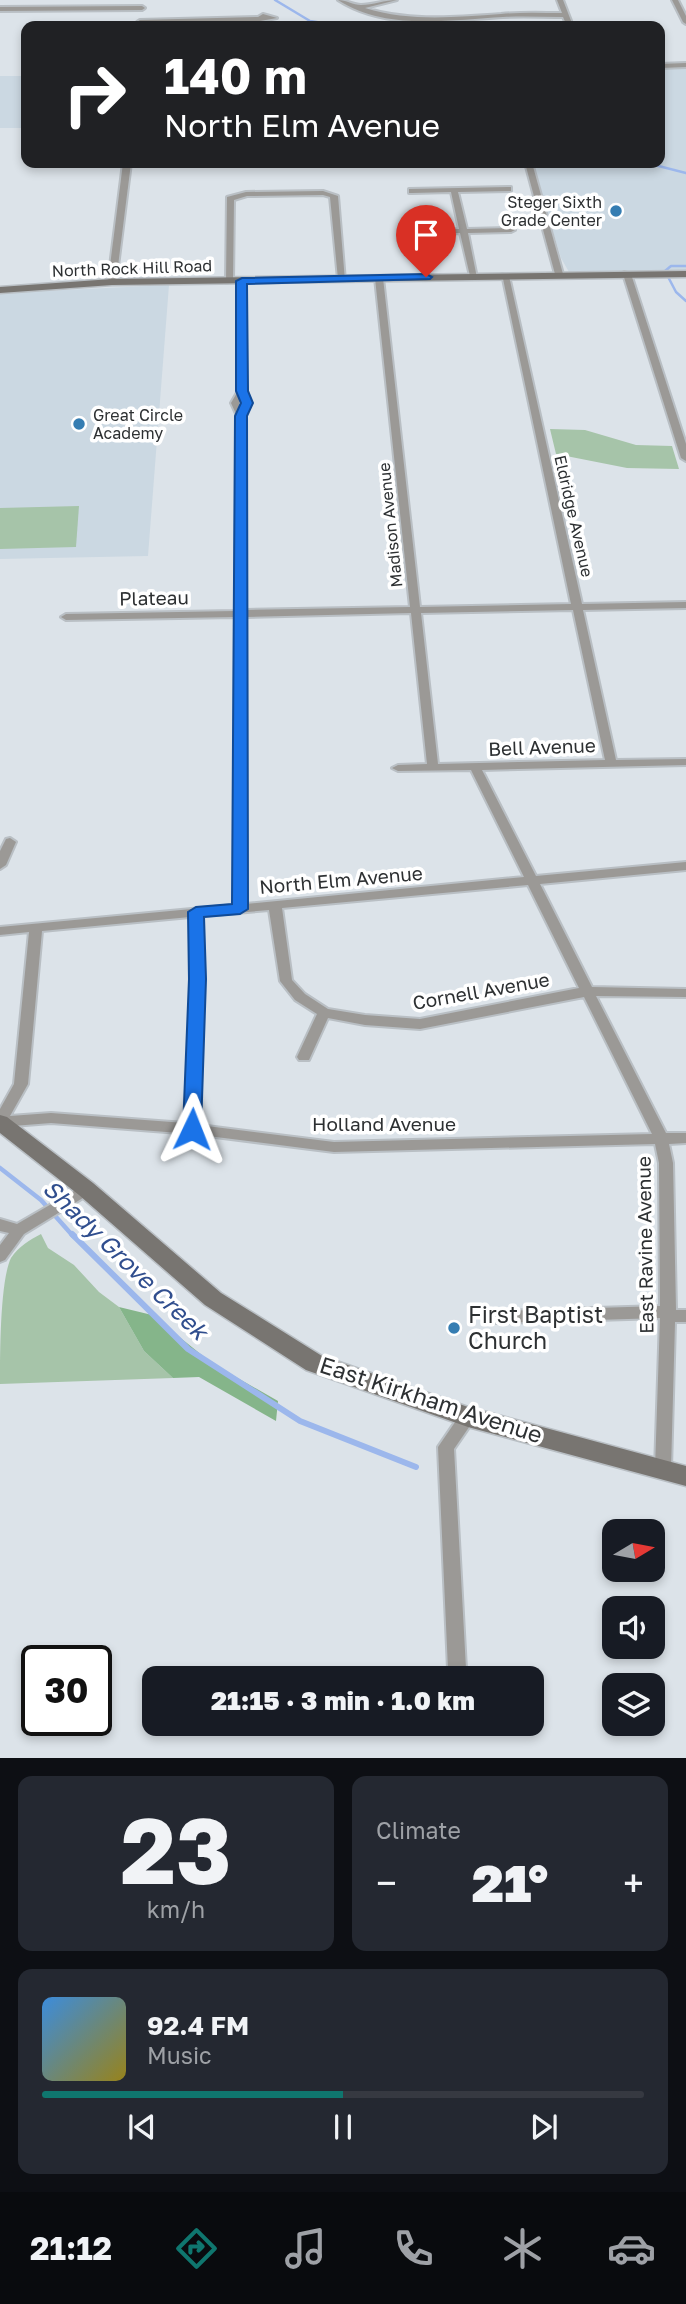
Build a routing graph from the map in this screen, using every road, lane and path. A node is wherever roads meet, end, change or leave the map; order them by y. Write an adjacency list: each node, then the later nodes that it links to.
1 (20, 0): 9 (street)
2 (341, 0): 7 (street)
3 (394, 0): 7 (street)
4 (560, 0): 10 (street)
5 (675, 0): 16 (street)
6 (141, 4): 9 (street)
7 (357, 8): 11 (street)
8 (0, 9): 9 (street)
9 (21, 9)
10 (565, 15): 11 (street); 15 (street)
11 (486, 16): 14 (street)
12 (260, 19): 13 (street)
13 (212, 21)
14 (488, 21)
15 (568, 21)
16 (686, 22)
17 (686, 65): 18 (street)
18 (665, 66)
19 (126, 168): 36 (street)
20 (529, 168): 28 (street)
21 (508, 189): 22 (street)
22 (454, 190): 23 (street); 26 (street)
23 (412, 191)
24 (236, 196): 34 (street); 35 (street)
25 (511, 230): 26 (street)
26 (464, 231): 27 (street); 31 (street)
27 (413, 232)
28 (559, 274): 29 (street, North Rock Hill Road); 32 (street, North Rock Hill Road)
29 (627, 274): 30 (street, North Rock Hill Road); 39 (street)
30 (682, 274)
31 (474, 276): 32 (street, North Rock Hill Road); 33 (street, North Rock Hill Road)
32 (505, 276): 41 (street, Eldridge Avenue)
33 (379, 278): 34 (street, North Rock Hill Road); 42 (street, Madison Avenue)
34 (342, 279): 35 (street, North Rock Hill Road)
35 (235, 281): 36 (street, North Rock Hill Road); 38 (street)
36 (112, 282): 37 (street, North Rock Hill Road)
37 (0, 290)
38 (241, 416): 43 (street)
39 (686, 458)
40 (686, 605): 41 (street, Plateau)
41 (578, 607): 42 (street, Plateau); 46 (street, Eldridge Avenue)
42 (416, 610): 43 (street, Plateau); 49 (street, Madison Avenue)
43 (242, 613): 44 (street, Plateau); 55 (street)
44 (66, 617)
45 (686, 762): 46 (street, Bell Avenue)
46 (611, 763): 47 (street, Bell Avenue)
47 (475, 767): 49 (street, Bell Avenue); 53 (street, East Ravine Avenue)
48 (398, 768): 49 (street, Bell Avenue)
49 (433, 768)
50 (10, 842): 51 (street)
51 (0, 865)
52 (686, 866): 53 (street, North Elm Avenue)
53 (534, 881): 54 (street, North Elm Avenue); 59 (street, East Ravine Avenue)
54 (275, 906): 55 (street, North Elm Avenue); 61 (street, Cornell Avenue)
55 (240, 909): 56 (street, North Elm Avenue)
56 (196, 912): 57 (street, North Elm Avenue); 64 (street)
57 (36, 927): 58 (street, North Elm Avenue); 63 (street)
58 (0, 931)
59 (589, 991): 60 (street, Cornell Avenue); 61 (street, Cornell Avenue); 65 (street, East Ravine Avenue)
60 (686, 993)
61 (324, 1013): 62 (street)
62 (304, 1057)
63 (0, 1122): 64 (street, Holland Avenue); 67 (street, East Kirkham Avenue)
64 (192, 1129): 65 (street, Holland Avenue)
65 (661, 1138): 66 (street, Holland Avenue); 72 (street, East Ravine Avenue)
66 (686, 1138)
67 (86, 1189): 68 (street); 75 (street, East Kirkham Avenue)
68 (41, 1217): 70 (street)
69 (0, 1224): 70 (street)
70 (19, 1230): 71 (street)
71 (0, 1256)
72 (668, 1314): 73 (street); 74 (street); 76 (street, East Ravine Avenue)
73 (686, 1316)
74 (496, 1317)
75 (468, 1418): 76 (street, East Kirkham Avenue); 78 (street)
76 (663, 1469): 77 (street, East Kirkham Avenue)
77 (686, 1476)
78 (457, 1666)

